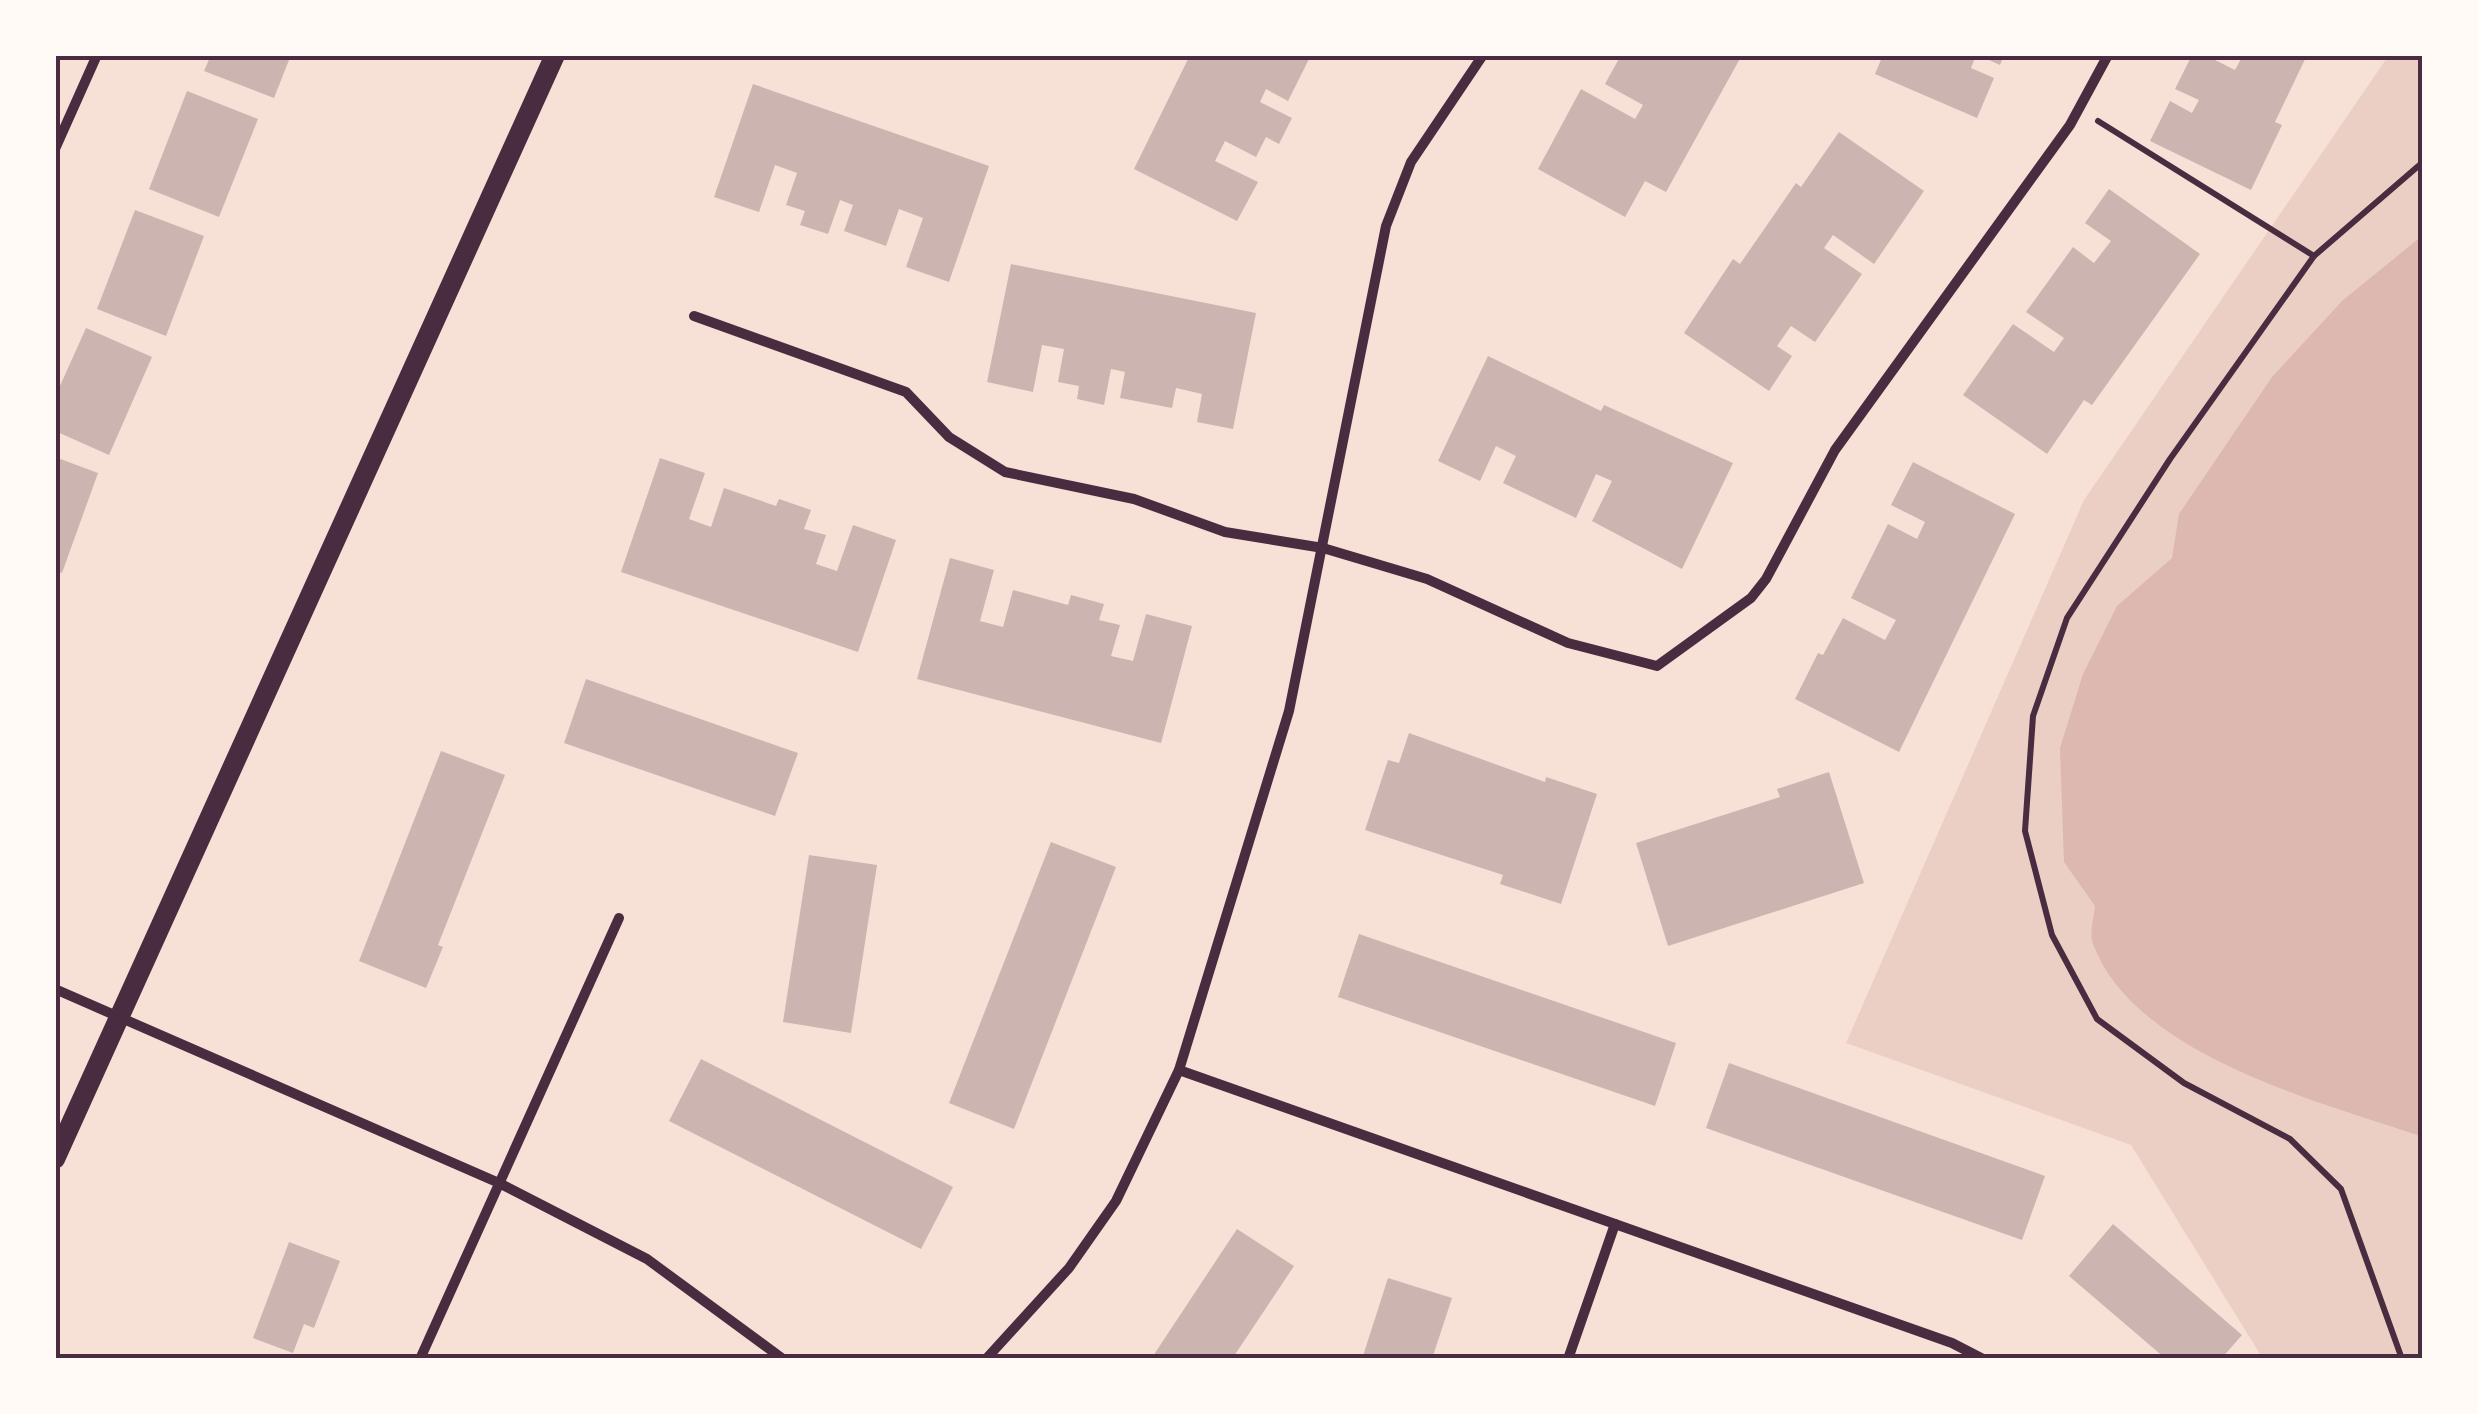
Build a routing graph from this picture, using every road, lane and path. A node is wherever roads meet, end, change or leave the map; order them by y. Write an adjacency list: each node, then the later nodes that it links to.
1 (97, 55): 6 (street)
2 (555, 55): 13 (main road)
3 (1483, 55): 10 (street)
4 (2108, 55): 5 (street)
5 (2080, 111): 8 (path); 10 (street)
6 (55, 149)
7 (2423, 162): 8 (path)
8 (2314, 256): 23 (path)
9 (694, 316): 10 (street)
10 (1323, 548): 14 (street)
11 (619, 918): 16 (street)
12 (55, 989): 13 (street)
13 (119, 1017): 15 (main road); 16 (street)
14 (1178, 1070): 17 (street); 20 (street)
15 (55, 1159)
16 (499, 1183): 18 (street); 19 (street)
17 (1615, 1224): 21 (street); 22 (street)
18 (420, 1359)
19 (782, 1359)
20 (986, 1359)
21 (1568, 1359)
22 (1983, 1359)
23 (2402, 1359)

